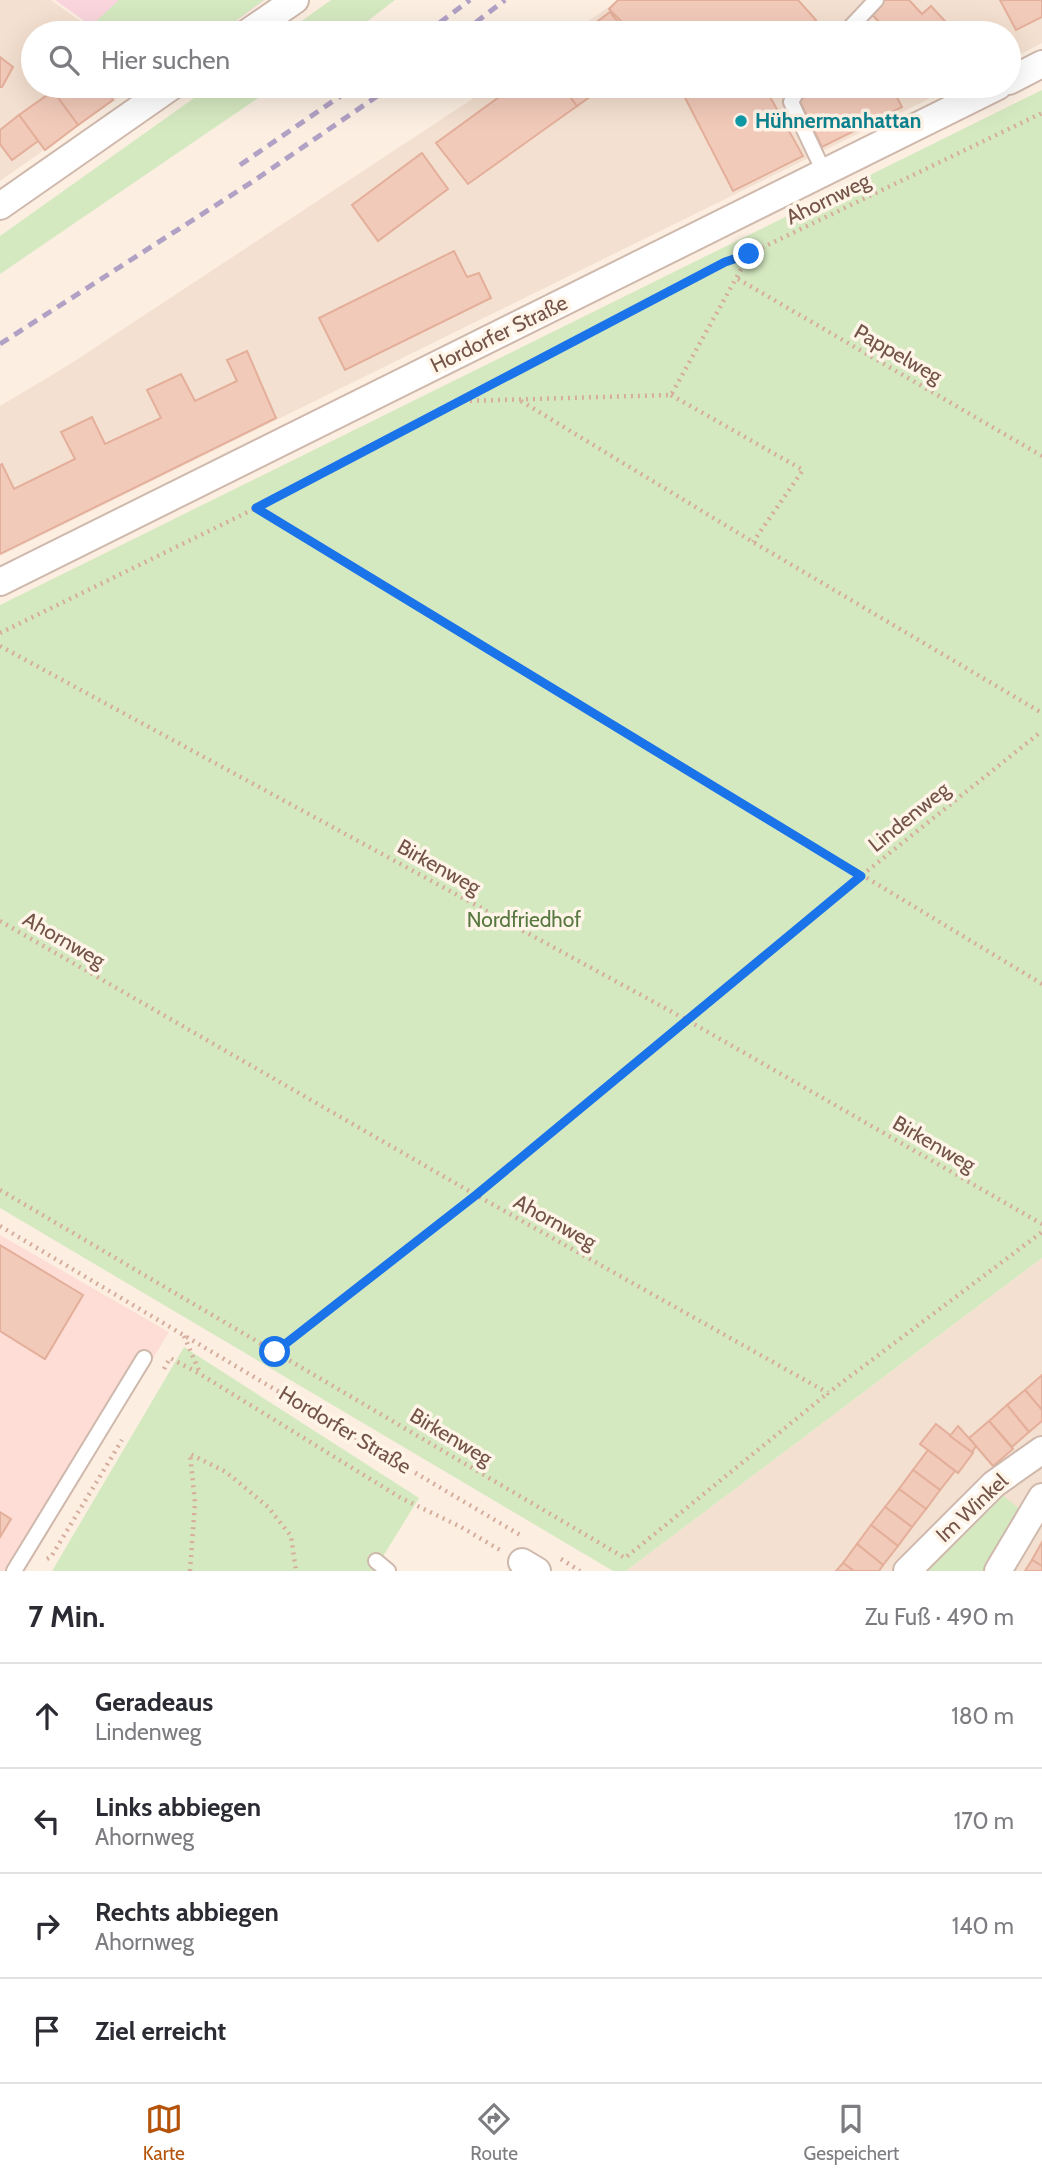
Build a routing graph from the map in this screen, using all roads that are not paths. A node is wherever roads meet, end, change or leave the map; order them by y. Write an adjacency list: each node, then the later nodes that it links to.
1 (295, 0): 3 (street)
2 (876, 0): 4 (lane)
3 (264, 21)
4 (856, 21)
5 (1042, 64): 6 (street)
6 (1021, 74)
7 (154, 98): 11 (street)
8 (793, 98): 10 (lane)
9 (974, 98): 10 (street, Hordorfer Straße)
10 (824, 172): 12 (street, Hordorfer Straße)
11 (3, 198)
12 (0, 582)
13 (144, 1358): 17 (lane)
14 (1042, 1450): 19 (street, Im Winkel)
15 (1042, 1497): 20 (street, Im Winkel)
16 (376, 1561): 18 (lane)
17 (14, 1571)
18 (388, 1571)
19 (906, 1571)
20 (998, 1571)

